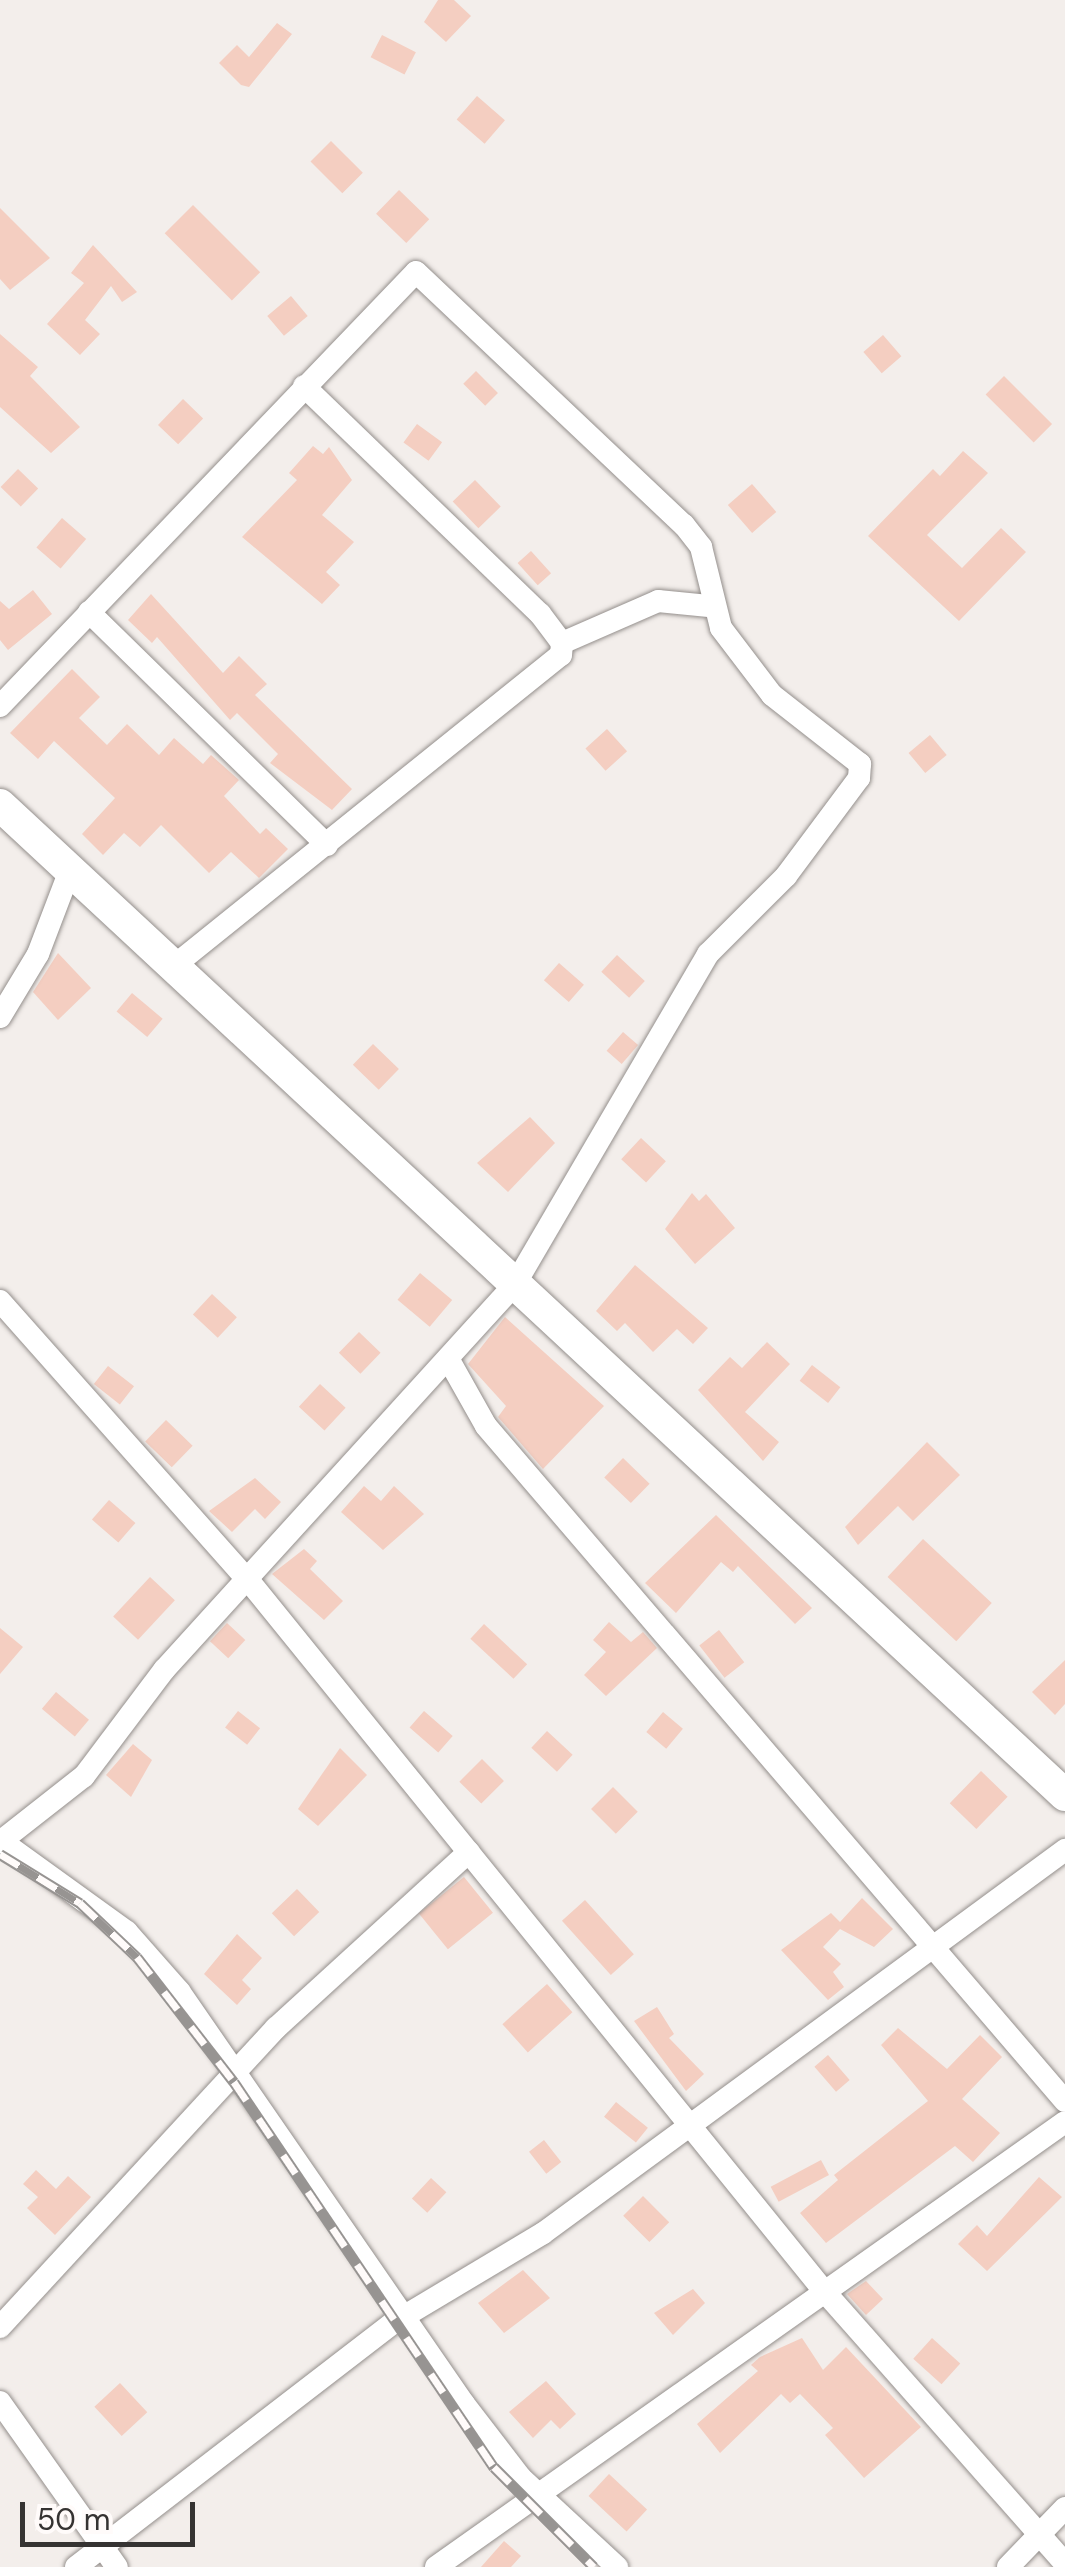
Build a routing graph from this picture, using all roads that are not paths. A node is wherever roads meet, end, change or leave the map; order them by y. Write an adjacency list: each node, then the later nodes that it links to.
1 (304, 386): 2 (street); 3 (street); 4 (street)
2 (709, 606): 4 (street); 11 (street)
3 (89, 612): 5 (street); 7 (street)
4 (562, 643): 7 (street)
5 (0, 706)
6 (0, 806): 8 (main road)
7 (327, 845): 9 (street)
8 (70, 870): 9 (main road); 10 (street)
9 (175, 964): 11 (main road)
10 (0, 1017)
11 (516, 1282): 13 (street); 15 (main road)
12 (0, 1301): 14 (street)
13 (450, 1362): 14 (street); 18 (street)
14 (249, 1581): 17 (street); 19 (street)
15 (1065, 1795)
16 (1065, 1850): 18 (street)
17 (469, 1852): 19 (street); 21 (street)
18 (933, 1947): 20 (street); 21 (street)
19 (238, 2076): 24 (street); 25 (street)
20 (1065, 2101)
21 (695, 2122): 23 (street); 24 (street)
22 (1065, 2122): 23 (street)
23 (824, 2291): 27 (street); 29 (street)
24 (404, 2316): 27 (street); 30 (street)
25 (0, 2328)
26 (0, 2402): 30 (street)
27 (537, 2494): 34 (street); 35 (street)
28 (1065, 2508): 29 (street)
29 (1040, 2534): 31 (street); 36 (street)
30 (106, 2544): 32 (street); 33 (street)
31 (1065, 2564)
32 (76, 2567)
33 (118, 2567)
34 (436, 2567)
35 (617, 2567)
36 (1008, 2567)

